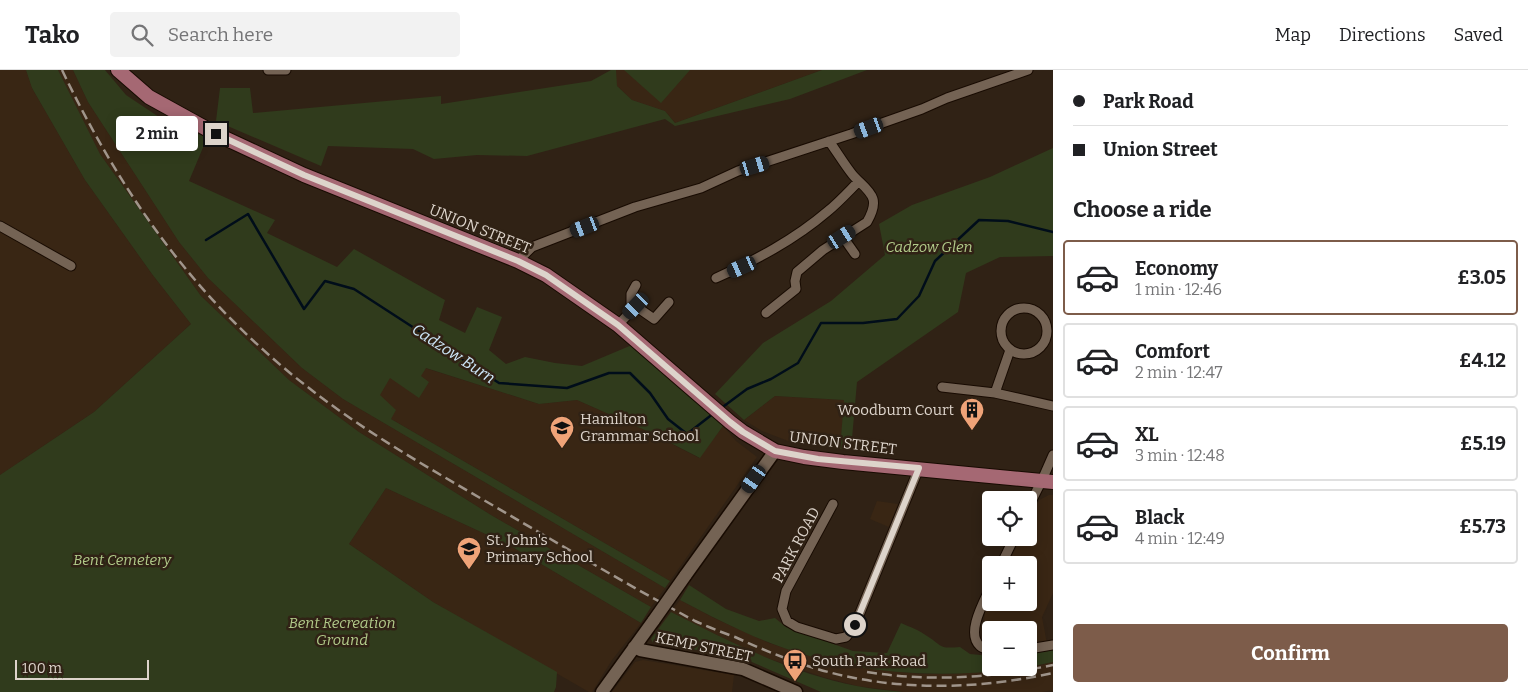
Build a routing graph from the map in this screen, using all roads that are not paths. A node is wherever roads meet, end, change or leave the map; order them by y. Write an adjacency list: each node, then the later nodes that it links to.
1 (118, 70): 10 (main road, UNION STREET)
2 (268, 70): 3 (street)
3 (286, 70)
4 (1028, 70): 5 (street)
5 (829, 141): 6 (street); 10 (street)
6 (858, 182): 8 (street); 12 (street)
7 (0, 226): 11 (street)
8 (842, 237): 9 (street); 16 (street)
9 (855, 254)
10 (518, 261): 17 (main road, UNION STREET)
11 (71, 266)
12 (716, 278)
13 (636, 285): 15 (street)
14 (669, 302): 15 (street)
15 (636, 306): 17 (street)
16 (766, 313)
17 (618, 325): 22 (main road, UNION STREET)
18 (1010, 350): 18 (street); 20 (street)
19 (942, 387): 20 (street)
20 (995, 393): 21 (street)
21 (1053, 406)
22 (775, 451): 24 (main road, UNION STREET); 31 (street, bridge)
23 (1053, 456): 25 (street)
24 (919, 468): 25 (main road, UNION STREET); 27 (street, PARK ROAD)
25 (1048, 481): 26 (street)
26 (1037, 495)
27 (833, 504)
28 (982, 607): 30 (street)
29 (1053, 645): 32 (street)
30 (982, 647)
31 (634, 648): 33 (street); 34 (street, KEMP STREET)
32 (1037, 648)
33 (602, 692)
34 (796, 692)

